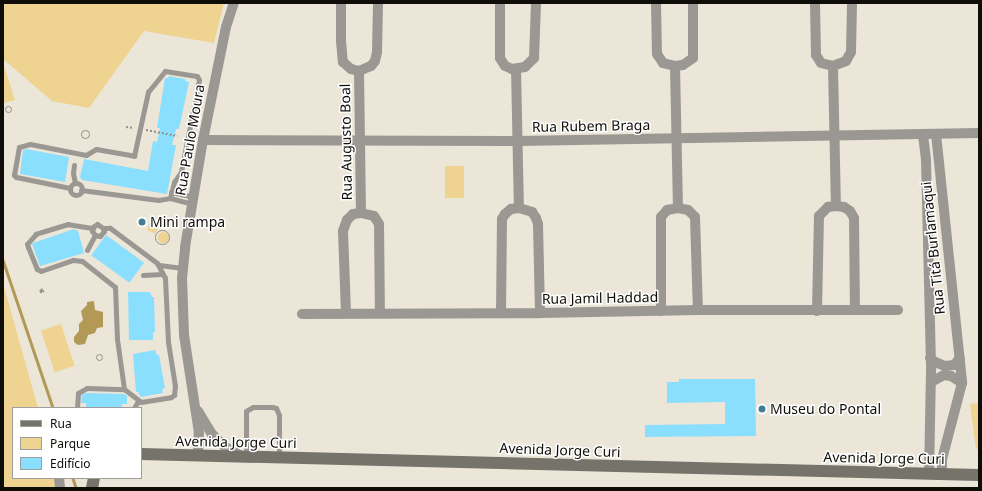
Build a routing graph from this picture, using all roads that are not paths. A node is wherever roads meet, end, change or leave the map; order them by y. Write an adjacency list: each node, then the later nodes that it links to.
1 (234, 3): 19 (street, Rua Paulo Moura)
2 (341, 3): 13 (street, Rua Augusto Boal)
3 (378, 3): 13 (street, Rua Augusto Boal)
4 (500, 3): 12 (street)
5 (536, 3): 12 (street)
6 (656, 3): 10 (street)
7 (693, 3): 10 (street)
8 (815, 3): 11 (street)
9 (852, 3): 11 (street)
10 (675, 66): 18 (street)
11 (833, 66): 17 (street)
12 (516, 69): 20 (street)
13 (359, 71): 21 (street, Rua Augusto Boal)
14 (979, 133): 15 (street, Rua Rubem Braga)
15 (936, 134): 16 (street, Rua Rubem Braga); 52 (street, Rua Titá Burlamaqui)
16 (923, 135): 17 (street, Rua Rubem Braga); 51 (street, Rua Titá Burlamaqui)
17 (835, 136): 18 (street, Rua Rubem Braga); 29 (street)
18 (677, 139): 20 (street, Rua Rubem Braga); 31 (street)
19 (203, 140): 21 (street, Rua Rubem Braga); 28 (street, Rua Paulo Moura)
20 (518, 140): 21 (street, Rua Rubem Braga); 30 (street)
21 (360, 141): 32 (street, Rua Augusto Boal)
22 (74, 165): 23 (lane)
23 (75, 183): 24 (lane); 25 (lane)
24 (70, 188): 25 (lane); 26 (lane)
25 (82, 190): 27 (lane)
26 (171, 192): 27 (lane); 28 (lane)
27 (170, 198): 28 (lane)
28 (193, 200): 38 (street, Rua Paulo Moura)
29 (836, 206): 42 (street); 45 (street)
30 (519, 208): 48 (street); 49 (street)
31 (678, 208): 41 (street); 44 (street)
32 (361, 213): 46 (street, Rua Augusto Boal); 47 (street, Rua Augusto Boal)
33 (92, 228): 34 (lane); 35 (lane); 55 (lane)
34 (103, 228): 35 (lane); 37 (lane)
35 (95, 235): 36 (lane)
36 (87, 250)
37 (159, 265): 38 (lane); 39 (lane)
38 (183, 268): 57 (street, Rua Paulo Moura)
39 (162, 274): 40 (lane); 56 (lane)
40 (143, 275)
41 (698, 310): 44 (street, Rua Jamil Haddad); 45 (street, Rua Jamil Haddad)
42 (855, 310): 43 (street, Rua Jamil Haddad); 45 (street, Rua Jamil Haddad)
43 (898, 310)
44 (662, 311): 49 (street, Rua Jamil Haddad)
45 (817, 311)
46 (346, 313): 47 (street, Rua Jamil Haddad); 50 (street, Rua Jamil Haddad)
47 (380, 313): 48 (street, Rua Jamil Haddad)
48 (501, 313): 49 (street, Rua Jamil Haddad)
49 (540, 313)
50 (302, 314)
51 (930, 358): 52 (street); 53 (street, Rua Titá Burlamaqui)
52 (960, 358): 54 (street, Rua Titá Burlamaqui)
53 (931, 382): 54 (street); 64 (street, Rua Titá Burlamaqui)
54 (962, 383): 65 (street)
55 (124, 389): 56 (lane); 58 (lane)
56 (138, 401): 59 (lane)
57 (193, 402): 61 (street, Rua Paulo Moura); 62 (street, Rua Paulo Moura)
58 (77, 407)
59 (135, 407)
60 (142, 454): 61 (street, Avenida Jorge Curi)
61 (198, 456): 62 (street, Avenida Jorge Curi)
62 (244, 456): 63 (street, Avenida Jorge Curi); 63 (lane)
63 (279, 458): 64 (street, Avenida Jorge Curi)
64 (929, 474): 65 (street, Avenida Jorge Curi)
65 (942, 474): 66 (street, Avenida Jorge Curi)
66 (979, 475)

